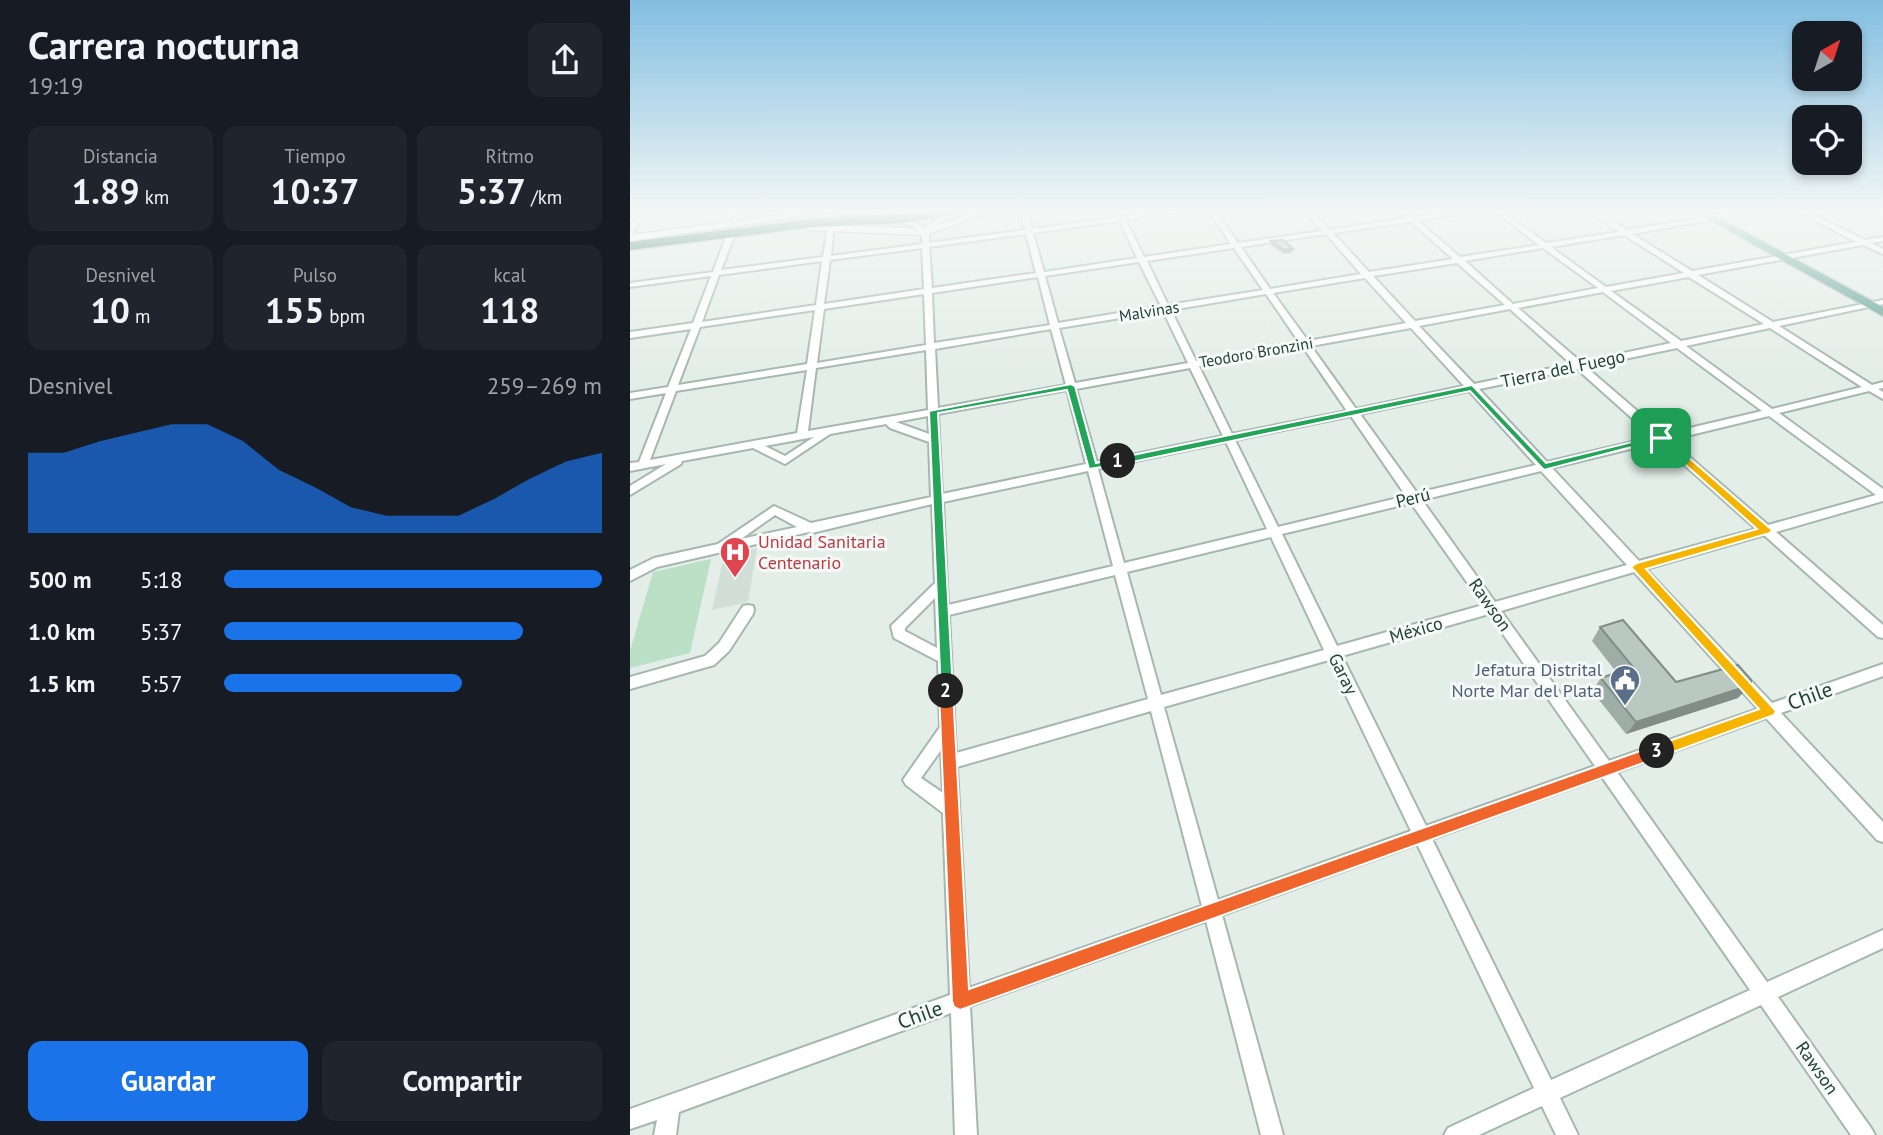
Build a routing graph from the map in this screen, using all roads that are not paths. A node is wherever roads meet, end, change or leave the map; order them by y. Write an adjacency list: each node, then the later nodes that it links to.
1 (719, 265): 17 (street)
2 (783, 265): 17 (street)
3 (826, 265): 27 (street)
4 (928, 265): 22 (street)
5 (1038, 265): 18 (street)
6 (1109, 265): 18 (street)
7 (1144, 265): 28 (street, Garay)
8 (1250, 265): 23 (street, Rawson)
9 (1358, 265): 19 (street)
10 (1428, 265): 19 (street, Malvinas)
11 (1464, 265): 26 (street)
12 (1571, 265): 21 (street)
13 (1676, 265): 16 (street)
14 (1732, 265): 16 (street, Teodoro Bronzini)
15 (1796, 265): 25 (main road)
16 (1689, 273): 21 (street, Teodoro Bronzini); 31 (street)
17 (716, 274): 20 (street); 32 (street)
18 (1041, 275): 22 (street); 33 (street)
19 (1367, 275): 23 (street, Malvinas); 30 (street)
20 (630, 285)
21 (1603, 289): 26 (street, Teodoro Bronzini); 36 (street)
22 (929, 291): 27 (street); 37 (street)
23 (1270, 291): 28 (street, Malvinas); 35 (street, Rawson)
24 (1883, 302): 25 (street, Tierra del Fuego)
25 (1870, 305): 29 (main road); 31 (street, Tierra del Fuego)
26 (1510, 306): 30 (street, Teodoro Bronzini); 40 (street)
27 (820, 307): 32 (street); 39 (street)
28 (1166, 308): 33 (street, Malvinas); 38 (street, Garay)
29 (1883, 312)
30 (1412, 324): 35 (street, Teodoro Bronzini); 43 (street)
31 (1771, 325): 36 (street, Tierra del Fuego); 44 (street)
32 (696, 326): 34 (street); 45 (street)
33 (1055, 326): 37 (street, Malvinas); 42 (street)
34 (630, 335)
35 (1306, 343): 38 (street, Teodoro Bronzini); 49 (street, Rawson)
36 (1679, 345): 40 (street, Tierra del Fuego); 50 (street)
37 (931, 347): 39 (street, Malvinas); 48 (street)
38 (1193, 364): 42 (street, Teodoro Bronzini); 54 (street, Garay)
39 (811, 366): 45 (street, Malvinas); 53 (street)
40 (1578, 366): 43 (street, Tierra del Fuego); 55 (street)
41 (1883, 385): 44 (street, Perú)
42 (1071, 386): 48 (street, Teodoro Bronzini); 61 (street)
43 (1472, 388): 49 (street, Tierra del Fuego); 62 (street)
44 (1870, 388): 47 (street); 50 (street, Perú)
45 (671, 389): 46 (street, Malvinas); 59 (street)
46 (630, 396)
47 (1883, 396)
48 (934, 411): 51 (street, Teodoro Bronzini); 56 (street)
49 (1355, 412): 54 (street, Tierra del Fuego); 65 (street, Rawson)
50 (1770, 412): 55 (street, Perú); 64 (street)
51 (888, 420): 52 (street, Teodoro Bronzini); 56 (street)
52 (829, 431): 53 (street, Teodoro Bronzini); 57 (street)
53 (802, 436): 57 (street, Teodoro Bronzini)
54 (1229, 438): 61 (street, Tierra del Fuego); 69 (street, Garay)
55 (1661, 438): 62 (street, Perú); 68 (street)
56 (935, 440): 66 (street)
57 (754, 444): 58 (street, Teodoro Bronzini)
58 (684, 457): 59 (street, Teodoro Bronzini); 63 (street)
59 (642, 465): 60 (street, Teodoro Bronzini)
60 (630, 467)
61 (1093, 467): 66 (street, Tierra del Fuego); 72 (street)
62 (1544, 467): 65 (street, Perú); 71 (street)
63 (630, 491)
64 (1883, 496): 68 (street, México)
65 (1415, 498): 69 (street, Perú); 75 (street, Rawson)
66 (938, 499): 67 (street, Tierra del Fuego); 74 (street)
67 (812, 529): 70 (street, Tierra del Fuego); 70 (street)
68 (1766, 530): 71 (street, México); 78 (street)
69 (1274, 532): 72 (street, Perú); 79 (street, Garay)
70 (719, 549): 73 (street, Tierra del Fuego)
71 (1637, 567): 75 (street, México); 84 (street)
72 (1120, 569): 77 (street, Perú); 83 (street)
73 (630, 576)
74 (941, 584): 77 (street); 80 (street)
75 (1493, 608): 79 (street, México); 87 (street, Rawson)
76 (748, 610): 82 (street)
77 (942, 612): 80 (street)
78 (1883, 633)
79 (1333, 653): 83 (street, México); 90 (street, Garay)
80 (944, 658): 85 (street)
81 (1883, 670): 84 (street, Chile)
82 (630, 683)
83 (1156, 704): 86 (street, México); 91 (street)
84 (1770, 711): 87 (street, Chile); 89 (street)
85 (948, 728): 86 (street); 88 (street)
86 (949, 762): 88 (street)
87 (1606, 769): 90 (street, Chile); 93 (street, Rawson)
88 (951, 809): 94 (street)
89 (1883, 834)
90 (1422, 835): 91 (street, Chile); 95 (street, Garay)
91 (1212, 911): 94 (street, Chile); 100 (street)
92 (1883, 939): 93 (street)
93 (1764, 993): 95 (street); 103 (street, Rawson)
94 (960, 1001): 96 (street, Chile); 99 (street)
95 (1547, 1093): 101 (street); 102 (street, Garay)
96 (670, 1105): 97 (street, Chile); 98 (street)
97 (630, 1119)
98 (665, 1135)
99 (967, 1135)
100 (1272, 1135)
101 (1455, 1135)
102 (1567, 1135)
103 (1864, 1135)

